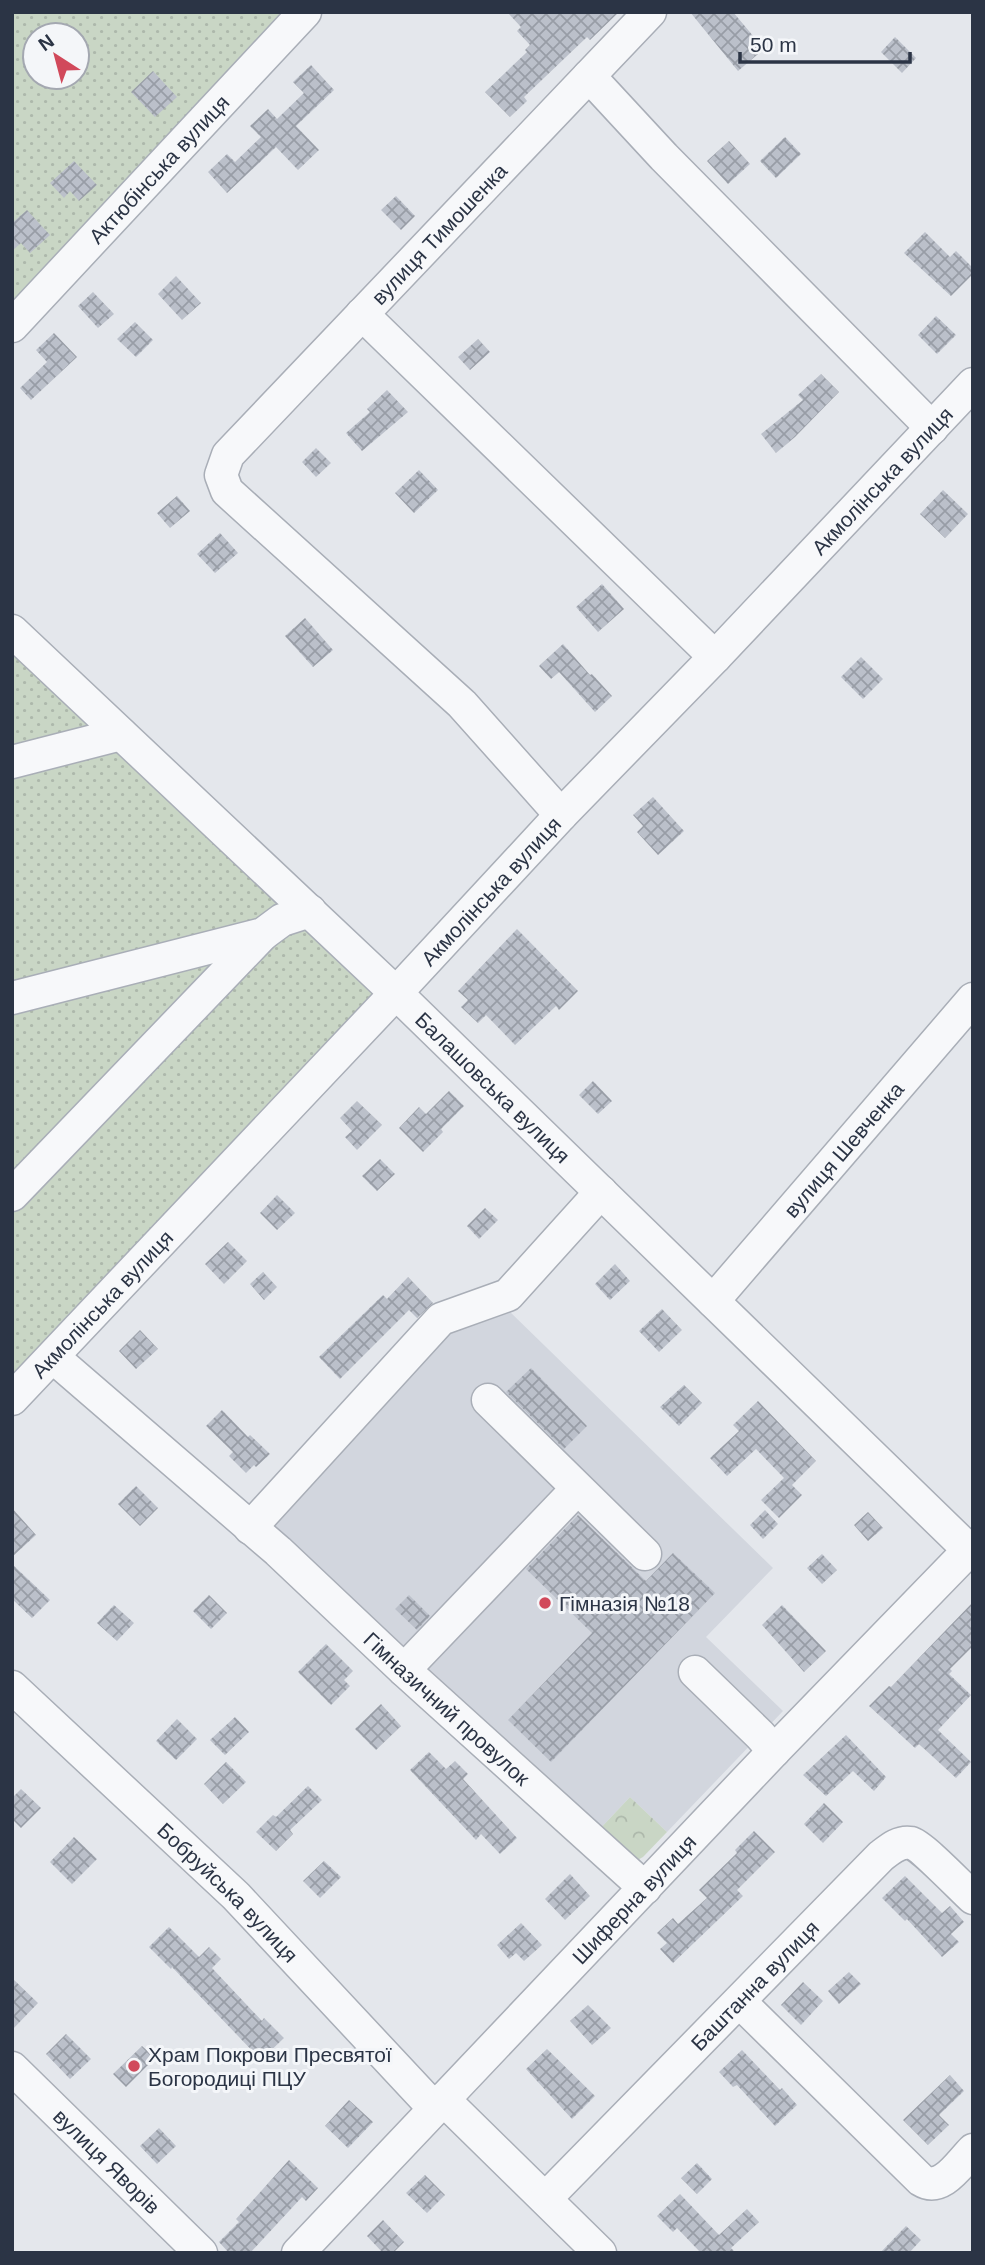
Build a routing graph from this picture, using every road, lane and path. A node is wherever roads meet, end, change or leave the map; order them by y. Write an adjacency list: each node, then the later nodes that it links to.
1 (305, 12): 5 (street, Актюбінська вулиця)
2 (650, 12): 3 (street, вулиця Тимошенка)
3 (589, 76): 4 (street, вулиця Тимошенка); 7 (street)
4 (362, 314): 9 (street); 12 (street, вулиця Тимошенка)
5 (12, 326)
6 (973, 384): 7 (street, Акмолінська вулиця)
7 (932, 428): 9 (street, Акмолінська вулиця)
8 (12, 631): 10 (street, Балашовська вулиця)
9 (715, 657): 12 (street, Акмолінська вулиця)
10 (121, 734): 11 (street); 13 (street, Балашовська вулиця)
11 (12, 762)
12 (561, 815): 15 (street, Акмолінська вулиця)
13 (310, 911): 14 (street); 15 (street, Балашовська вулиця)
14 (263, 934): 16 (street); 19 (street)
15 (396, 993): 18 (street, Балашовська вулиця); 21 (street, Акмолінська вулиця)
16 (12, 998)
17 (973, 999): 20 (street, вулиця Шевченка)
18 (601, 1192): 20 (street, Балашовська вулиця); 25 (street)
19 (12, 1195)
20 (713, 1301): 26 (street, Балашовська вулиця)
21 (53, 1357): 22 (street, Акмолінська вулиця); 25 (street, Гімназичний провулок)
22 (12, 1399)
23 (488, 1401): 24 (street)
24 (577, 1489): 27 (street); 28 (street)
25 (250, 1528): 28 (street, Гімназичний провулок)
26 (971, 1548): 31 (street, Шиферна вулиця)
27 (645, 1554)
28 (404, 1670): 32 (street, Гімназичний провулок)
29 (695, 1672): 31 (street)
30 (12, 1687): 36 (street, Бобруйська вулиця)
31 (774, 1751): 32 (street, Шиферна вулиця)
32 (645, 1888): 36 (street, Шиферна вулиця)
33 (973, 1898): 34 (street, Баштанна вулиця)
34 (740, 2002): 37 (street); 38 (street, Баштанна вулиця)
35 (12, 2068): 39 (street, вулиця Яворів)
36 (438, 2103): 38 (street, Бобруйська вулиця); 40 (street, Шиферна вулиця)
37 (973, 2150)
38 (546, 2198): 41 (street, Бобруйська вулиця)
39 (201, 2253)
40 (298, 2253)
41 (600, 2253)

